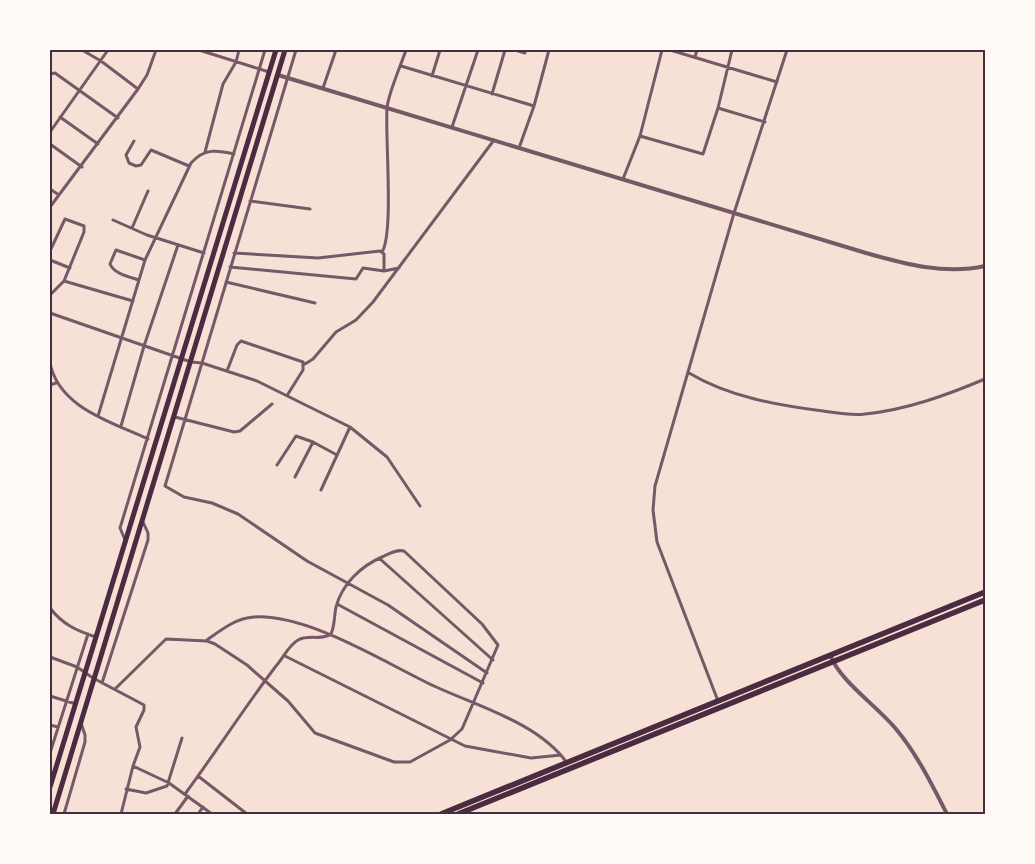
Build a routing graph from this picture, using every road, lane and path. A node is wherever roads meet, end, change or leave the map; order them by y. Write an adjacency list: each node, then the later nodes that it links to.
1 (82, 50): 24 (street)
2 (108, 50): 24 (street)
3 (156, 50): 37 (street)
4 (199, 50): 25 (street)
5 (240, 50): 25 (street)
6 (265, 50): 28 (street)
7 (276, 50): 29 (main road)
8 (285, 50): 31 (main road)
9 (296, 50): 33 (street)
10 (336, 50): 36 (street)
11 (406, 50): 26 (street)
12 (440, 50): 32 (street)
13 (478, 50): 35 (street)
14 (505, 50): 39 (street)
15 (515, 50): 22 (street)
16 (549, 50): 40 (street)
17 (662, 50): 48 (street)
18 (670, 50): 23 (street)
19 (697, 50): 23 (street)
20 (732, 50): 27 (street)
21 (787, 50): 34 (street)
22 (525, 53)
23 (695, 57): 27 (street)
24 (101, 61): 37 (street); 38 (street)
25 (236, 62): 28 (street); 54 (street)
26 (401, 66): 32 (street); 41 (street)
27 (728, 67): 34 (street); 42 (street)
28 (259, 69): 29 (street); 55 (street)
29 (269, 72): 31 (main road); 91 (main road)
30 (50, 74): 38 (street)
31 (278, 74): 33 (street); 92 (main road)
32 (432, 76): 35 (street)
33 (288, 78): 36 (street); 62 (street)
34 (778, 82): 45 (street)
35 (468, 87): 39 (street); 46 (street)
36 (323, 88): 41 (street)
37 (138, 89): 44 (street)
38 (79, 90): 43 (street); 44 (street)
39 (492, 94): 40 (street)
40 (534, 106): 53 (street)
41 (387, 108): 46 (street); 71 (street)
42 (718, 108): 45 (street); 48 (street)
43 (60, 117): 47 (street); 52 (street)
44 (118, 118): 52 (street)
45 (765, 122): 65 (street)
46 (452, 127): 49 (street)
47 (51, 129)
48 (640, 136): 58 (street)
49 (494, 140): 53 (street); 79 (street)
50 (134, 141): 56 (street)
51 (50, 144): 57 (street)
52 (98, 144): 57 (street)
53 (519, 148): 58 (street)
54 (205, 152): 55 (street); 56 (street)
55 (234, 154): 72 (street)
56 (189, 166): 68 (street)
57 (82, 167): 61 (street)
58 (623, 179): 65 (street)
59 (50, 189): 61 (street)
60 (148, 191): 67 (street)
61 (59, 196): 63 (street)
62 (250, 202): 64 (street); 73 (street)
63 (50, 208)
64 (310, 210)
65 (734, 213): 76 (street); 97 (street)
66 (113, 220): 67 (street)
67 (132, 228): 68 (street)
68 (156, 236): 69 (street); 75 (street)
69 (178, 245): 72 (street); 89 (street)
70 (50, 251): 78 (street)
71 (382, 252): 73 (street); 80 (street)
72 (204, 253): 90 (street)
73 (234, 253): 77 (street)
74 (50, 260): 78 (street)
75 (145, 260): 82 (street); 82 (street)
76 (985, 266)
77 (230, 267): 80 (street); 83 (street)
78 (70, 268): 81 (street)
79 (399, 268): 80 (street); 95 (street)
80 (384, 272)
81 (64, 280): 84 (street); 85 (street)
82 (139, 280): 85 (street)
83 (226, 282): 86 (street); 94 (street)
84 (50, 295)
85 (133, 301): 88 (street)
86 (315, 303)
87 (50, 313): 88 (street)
88 (122, 338): 89 (street); 103 (street)
89 (144, 346): 90 (street); 106 (street)
90 (173, 356): 91 (street); 108 (street)
91 (182, 359): 92 (street); 116 (main road)
92 (191, 362): 94 (street); 104 (main road)
93 (50, 363): 99 (street)
94 (202, 363): 96 (street); 105 (street)
95 (305, 364): 96 (street); 101 (street)
96 (227, 371): 101 (street)
97 (688, 373): 98 (street); 142 (street)
98 (985, 379)
99 (56, 383): 100 (street); 103 (street)
100 (50, 385)
101 (288, 394): 107 (street)
102 (272, 404): 105 (street)
103 (98, 416): 106 (street)
104 (175, 417): 105 (street); 115 (main road)
105 (184, 419): 118 (street)
106 (121, 426): 108 (street)
107 (350, 427): 110 (street); 114 (street)
108 (148, 439): 116 (street)
109 (313, 442): 110 (street); 111 (street); 112 (street)
110 (338, 455): 113 (street)
111 (277, 465)
112 (296, 477)
113 (321, 490)
114 (420, 506)
115 (142, 521): 135 (main road); 137 (street)
116 (126, 542): 125 (main road)
117 (379, 558): 118 (street); 130 (street); 130 (street)
118 (348, 582): 121 (street); 133 (street)
119 (985, 592): 128 (highway)
120 (985, 600): 131 (highway)
121 (336, 604): 124 (street); 138 (street)
122 (50, 608): 123 (street)
123 (88, 634): 125 (street); 132 (street)
124 (330, 635): 126 (street); 127 (street); 143 (street)
125 (97, 637): 134 (main road)
126 (207, 641): 136 (street); 139 (street)
127 (285, 656): 136 (street); 149 (street)
128 (830, 656): 131 (street); 142 (highway)
129 (50, 657): 132 (street)
130 (493, 660): 133 (street)
131 (832, 662): 168 (highway); 169 (street)
132 (77, 666): 134 (street); 141 (street)
133 (487, 673): 138 (street)
134 (86, 674): 135 (street); 144 (main road)
135 (93, 678): 137 (street); 145 (main road)
136 (265, 681): 149 (street); 154 (street)
137 (102, 683): 139 (street)
138 (483, 683): 143 (street)
139 (114, 689): 153 (street)
140 (50, 696): 141 (street)
141 (66, 701): 144 (street); 147 (street)
142 (718, 701): 152 (highway)
143 (474, 703): 149 (street); 151 (street)
144 (76, 704): 156 (main road)
145 (80, 722): 160 (main road); 161 (street)
146 (50, 725): 147 (street)
147 (58, 727): 150 (street)
148 (182, 738): 155 (street)
149 (450, 740): 151 (street)
150 (50, 753)
151 (562, 755): 152 (street)
152 (567, 763): 167 (highway)
153 (133, 766): 155 (street); 157 (street)
154 (198, 776): 158 (street); 166 (street)
155 (169, 783): 157 (street); 158 (street)
156 (50, 787)
157 (126, 789): 162 (street)
158 (186, 795): 159 (street); 163 (street)
159 (203, 807): 164 (street); 165 (street)
160 (53, 814)
161 (64, 814)
162 (121, 814)
163 (175, 814)
164 (198, 814)
165 (212, 814)
166 (247, 814)
167 (441, 814)
168 (458, 814)
169 (947, 814)

